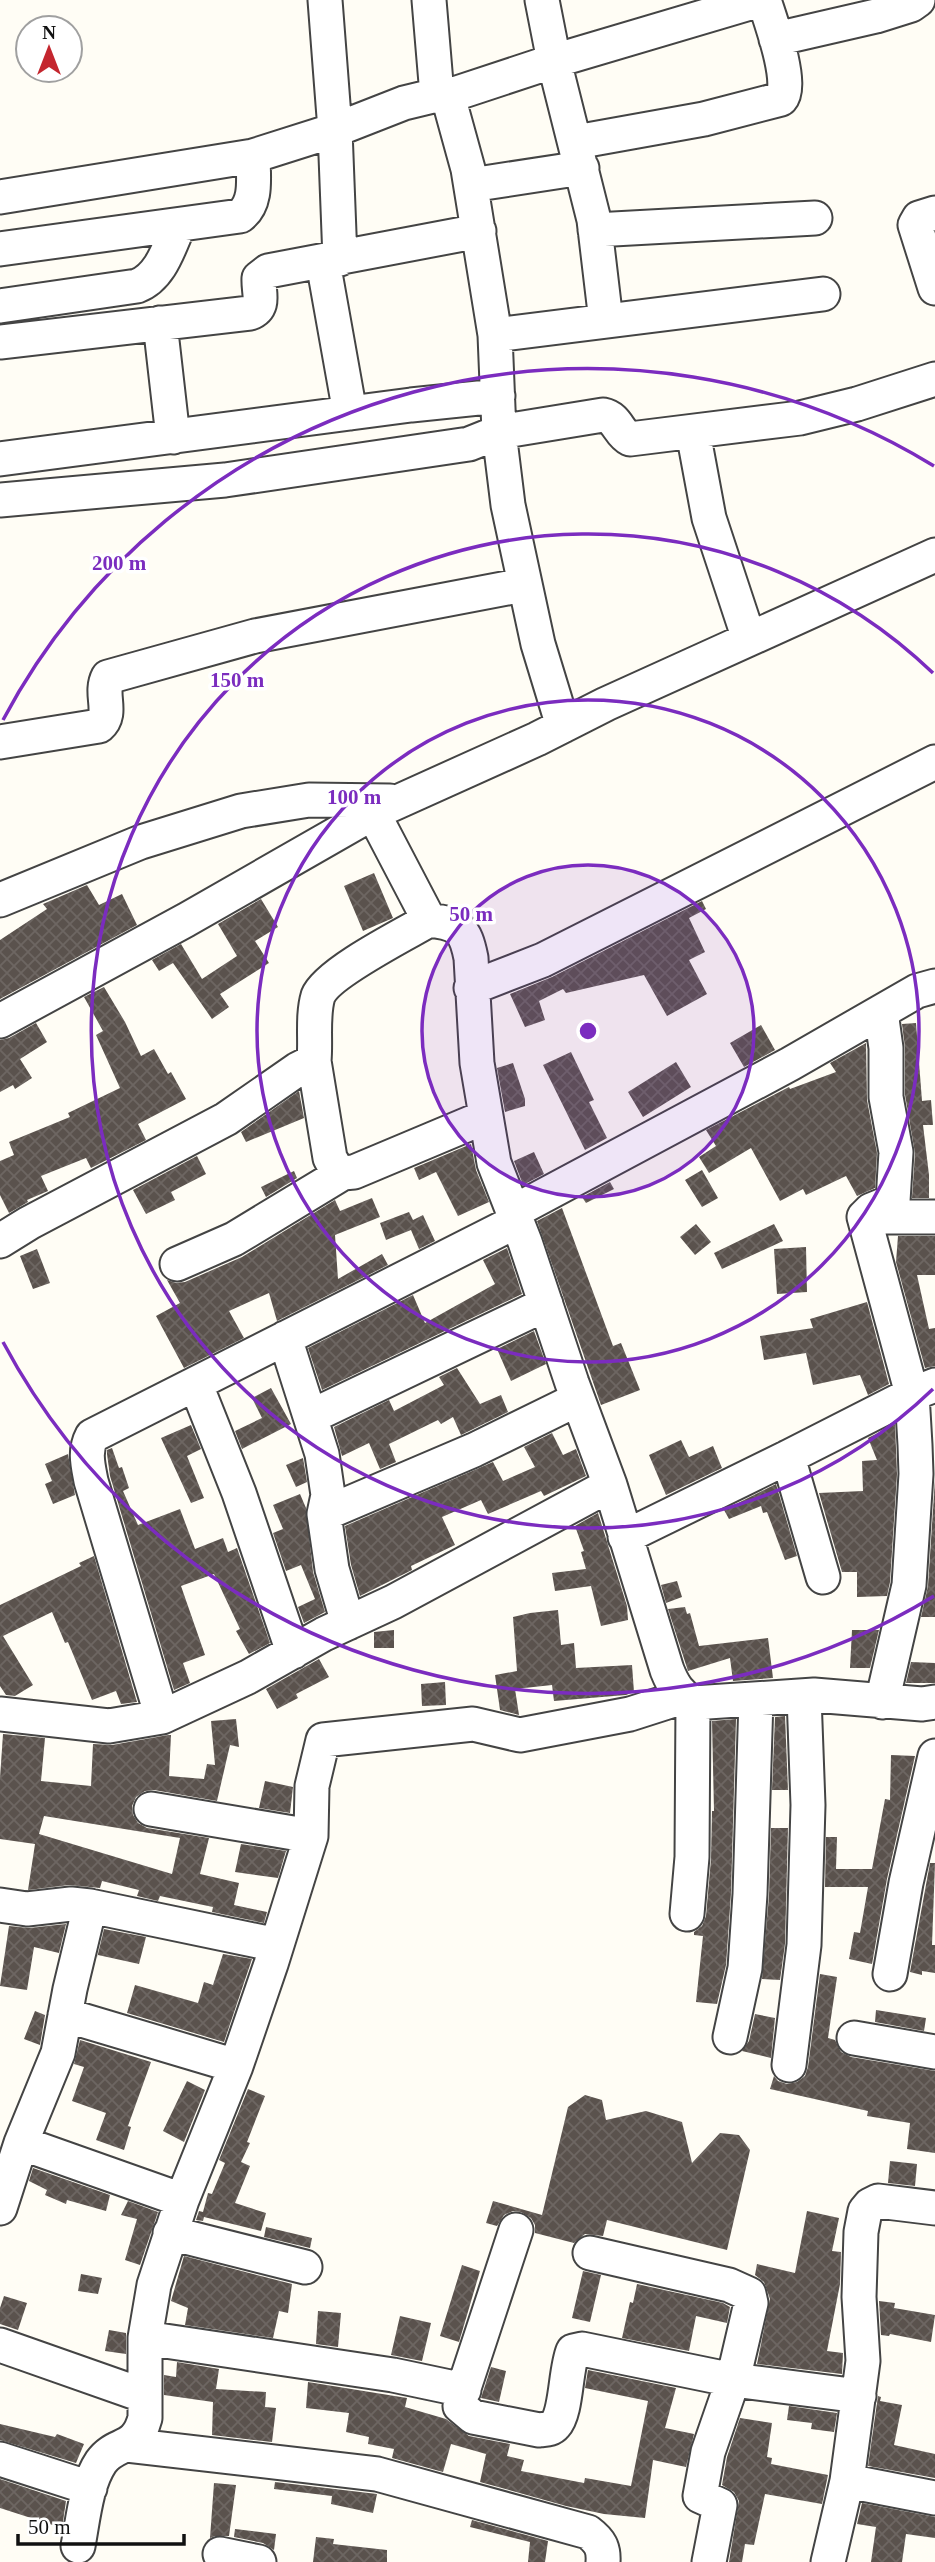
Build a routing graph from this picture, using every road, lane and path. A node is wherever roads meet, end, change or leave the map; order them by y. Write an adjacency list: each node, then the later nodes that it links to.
1 (325, 0): 9 (street)
2 (429, 0): 8 (street)
3 (542, 0): 7 (street)
4 (762, 0): 6 (street); 7 (street)
5 (918, 0): 6 (street)
6 (776, 39): 10 (street)
7 (554, 61): 8 (street); 10 (street)
8 (441, 96): 9 (street); 12 (street)
9 (335, 130): 11 (street); 20 (street)
10 (579, 155): 12 (street); 17 (street)
11 (253, 156): 13 (street); 16 (street)
12 (471, 185): 18 (street)
13 (0, 197)
14 (935, 213): 21 (street)
15 (815, 218): 17 (street)
16 (180, 225): 19 (street); 23 (street)
17 (595, 230): 24 (street)
18 (480, 231): 20 (street); 26 (street)
19 (0, 249)
20 (331, 260): 25 (street); 30 (street)
21 (935, 288)
22 (823, 294): 24 (street)
23 (0, 306)
24 (607, 321): 26 (street)
25 (160, 323): 27 (street); 33 (street)
26 (495, 335): 29 (street)
27 (0, 342)
28 (935, 379): 32 (street)
29 (498, 396): 30 (street); 31 (street)
30 (350, 413): 33 (street)
31 (499, 432): 32 (street); 35 (street); 37 (street)
32 (693, 432): 38 (street)
33 (173, 437): 34 (street)
34 (0, 459)
35 (0, 500)
36 (935, 555): 38 (street)
37 (523, 585): 39 (street); 40 (street)
38 (749, 639): 39 (street)
39 (563, 726): 42 (street)
40 (0, 742)
41 (935, 762): 46 (street)
42 (385, 807): 43 (street); 44 (street); 48 (street)
43 (0, 900)
44 (429, 920): 46 (street); 49 (street)
45 (935, 986): 47 (street)
46 (471, 988): 50 (street)
47 (886, 1009): 52 (street); 53 (street)
48 (0, 1021)
49 (314, 1061): 51 (street); 55 (street)
50 (485, 1117): 51 (street); 52 (street)
51 (343, 1173): 56 (street)
52 (515, 1216): 57 (street); 58 (street)
53 (864, 1217): 54 (street); 60 (street)
54 (935, 1217)
55 (0, 1241)
56 (177, 1264)
57 (546, 1304): 61 (street); 62 (street)
58 (285, 1338): 59 (street); 62 (street)
59 (196, 1385): 69 (street); 75 (street)
60 (923, 1389): 63 (street); 73 (street)
61 (578, 1399): 64 (street); 65 (street)
62 (312, 1416): 65 (street)
63 (788, 1457): 66 (street); 67 (street)
64 (610, 1485): 66 (street); 68 (street)
65 (324, 1514): 68 (street)
66 (625, 1537): 72 (street)
67 (823, 1577)
68 (348, 1623): 69 (street)
69 (293, 1652): 75 (street)
70 (804, 1696): 71 (street); 73 (street); 89 (street)
71 (756, 1699): 72 (street); 86 (street)
72 (688, 1700): 79 (street); 82 (street)
73 (882, 1702): 74 (street)
74 (935, 1702)
75 (162, 1717): 76 (street)
76 (1, 1719)
77 (935, 1756): 84 (street)
78 (150, 1809): 79 (street)
79 (311, 1836): 83 (street)
80 (0, 1905): 81 (street)
81 (90, 1906): 83 (street); 85 (street)
82 (687, 1914)
83 (277, 1945): 90 (street)
84 (890, 1974)
85 (65, 2015): 90 (street); 91 (street)
86 (730, 2037)
87 (854, 2038): 88 (street)
88 (935, 2052)
89 (789, 2065)
90 (236, 2066): 92 (street)
91 (21, 2143): 92 (street); 93 (street)
92 (181, 2200): 96 (street)
93 (0, 2208)
94 (935, 2208): 104 (street)
95 (516, 2230): 102 (street)
96 (170, 2233): 98 (street); 99 (street)
97 (590, 2253): 101 (street)
98 (305, 2267)
99 (145, 2338): 102 (street); 103 (street)
100 (0, 2345): 103 (street)
101 (733, 2380): 102 (street); 104 (street); 114 (street)
102 (464, 2390)
103 (145, 2396): 105 (street)
104 (859, 2396): 107 (street)
105 (127, 2445): 108 (street); 113 (street)
106 (0, 2459): 108 (street)
107 (847, 2482): 109 (street); 115 (street)
108 (90, 2488): 110 (street)
109 (935, 2498)
110 (78, 2546)
111 (220, 2554): 112 (street)
112 (259, 2562)
113 (603, 2562)
114 (709, 2562)
115 (828, 2562)

